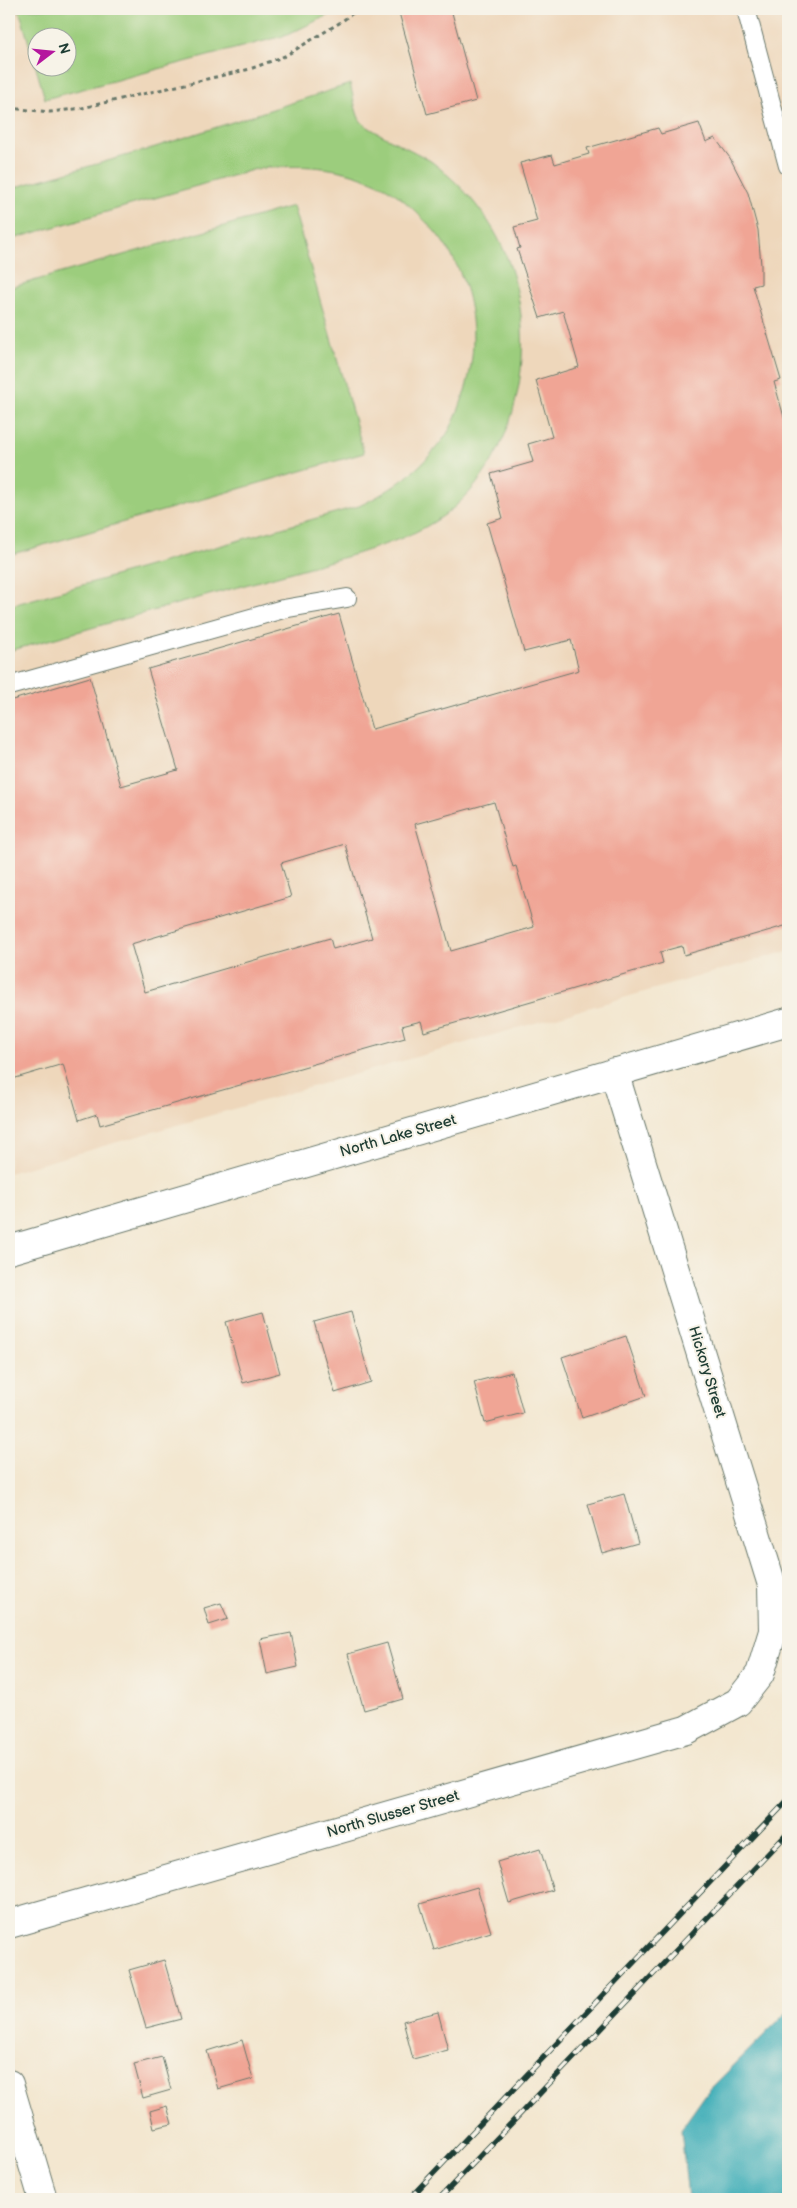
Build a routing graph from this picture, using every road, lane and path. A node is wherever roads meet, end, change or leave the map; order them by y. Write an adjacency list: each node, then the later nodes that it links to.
1 (358, 9): 3 (path)
2 (746, 9): 4 (lane)
3 (9, 108)
4 (788, 166)
5 (347, 598): 6 (lane)
6 (9, 686)
7 (788, 1022): 8 (street, North Lake Street)
8 (614, 1072): 9 (street, North Lake Street); 10 (street, Hickory Street)
9 (9, 1250)
10 (760, 1674): 11 (street, North Slusser Street)
11 (9, 1924)
12 (9, 2084): 13 (street)
13 (43, 2199)

